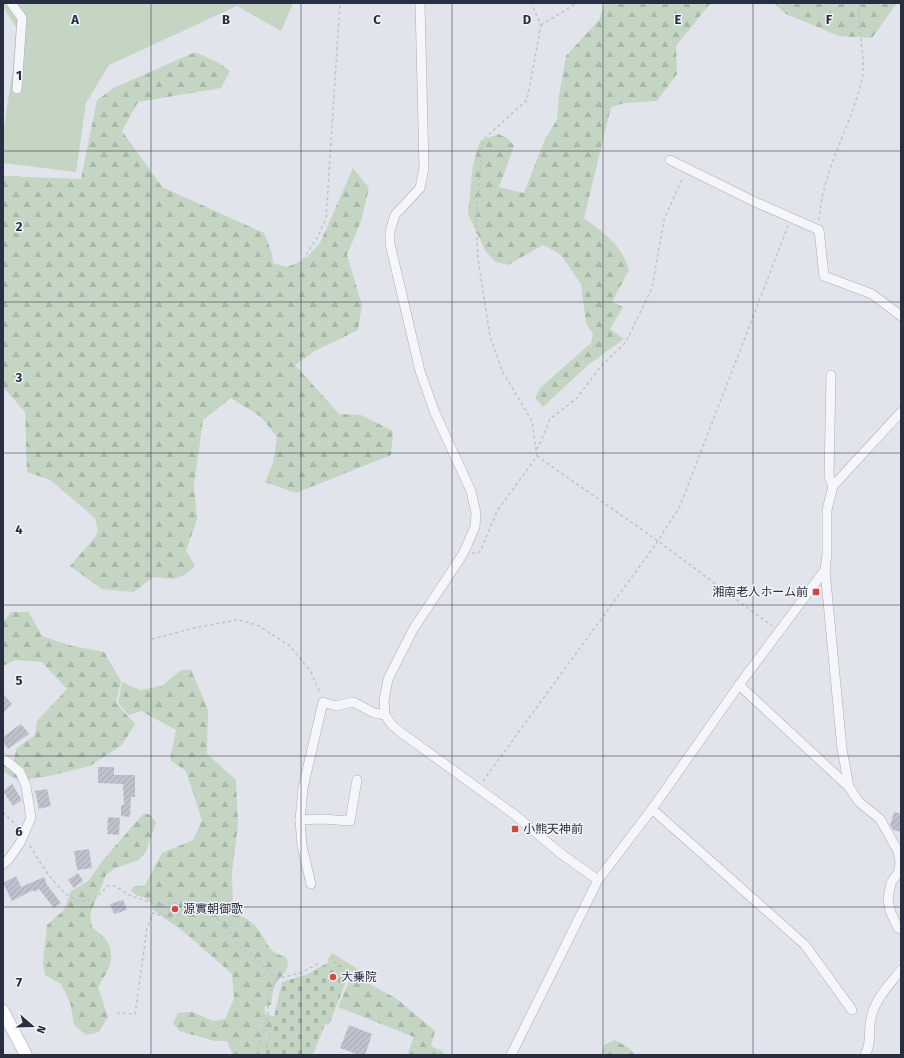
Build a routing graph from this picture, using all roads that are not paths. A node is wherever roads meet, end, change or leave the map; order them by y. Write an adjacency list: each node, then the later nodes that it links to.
1 (11, 3): 3 (street)
2 (420, 3): 11 (street)
3 (17, 88)
4 (670, 160): 5 (street)
5 (901, 316)
6 (831, 375): 8 (street)
7 (901, 412): 8 (street)
8 (833, 486): 9 (street)
9 (825, 570): 10 (street); 14 (street)
10 (739, 685): 14 (street); 15 (street)
11 (385, 715): 16 (street); 18 (street)
12 (3, 758): 17 (street)
13 (357, 780): 16 (street)
14 (849, 786): 20 (street)
15 (652, 809): 18 (street); 22 (street)
16 (300, 820): 19 (street)
17 (3, 864)
18 (598, 880): 25 (street)
19 (311, 884)
20 (901, 929)
21 (901, 970): 26 (street)
22 (852, 1010)
23 (3, 1011): 24 (main road)
24 (26, 1055)
25 (511, 1055)
26 (865, 1055)

